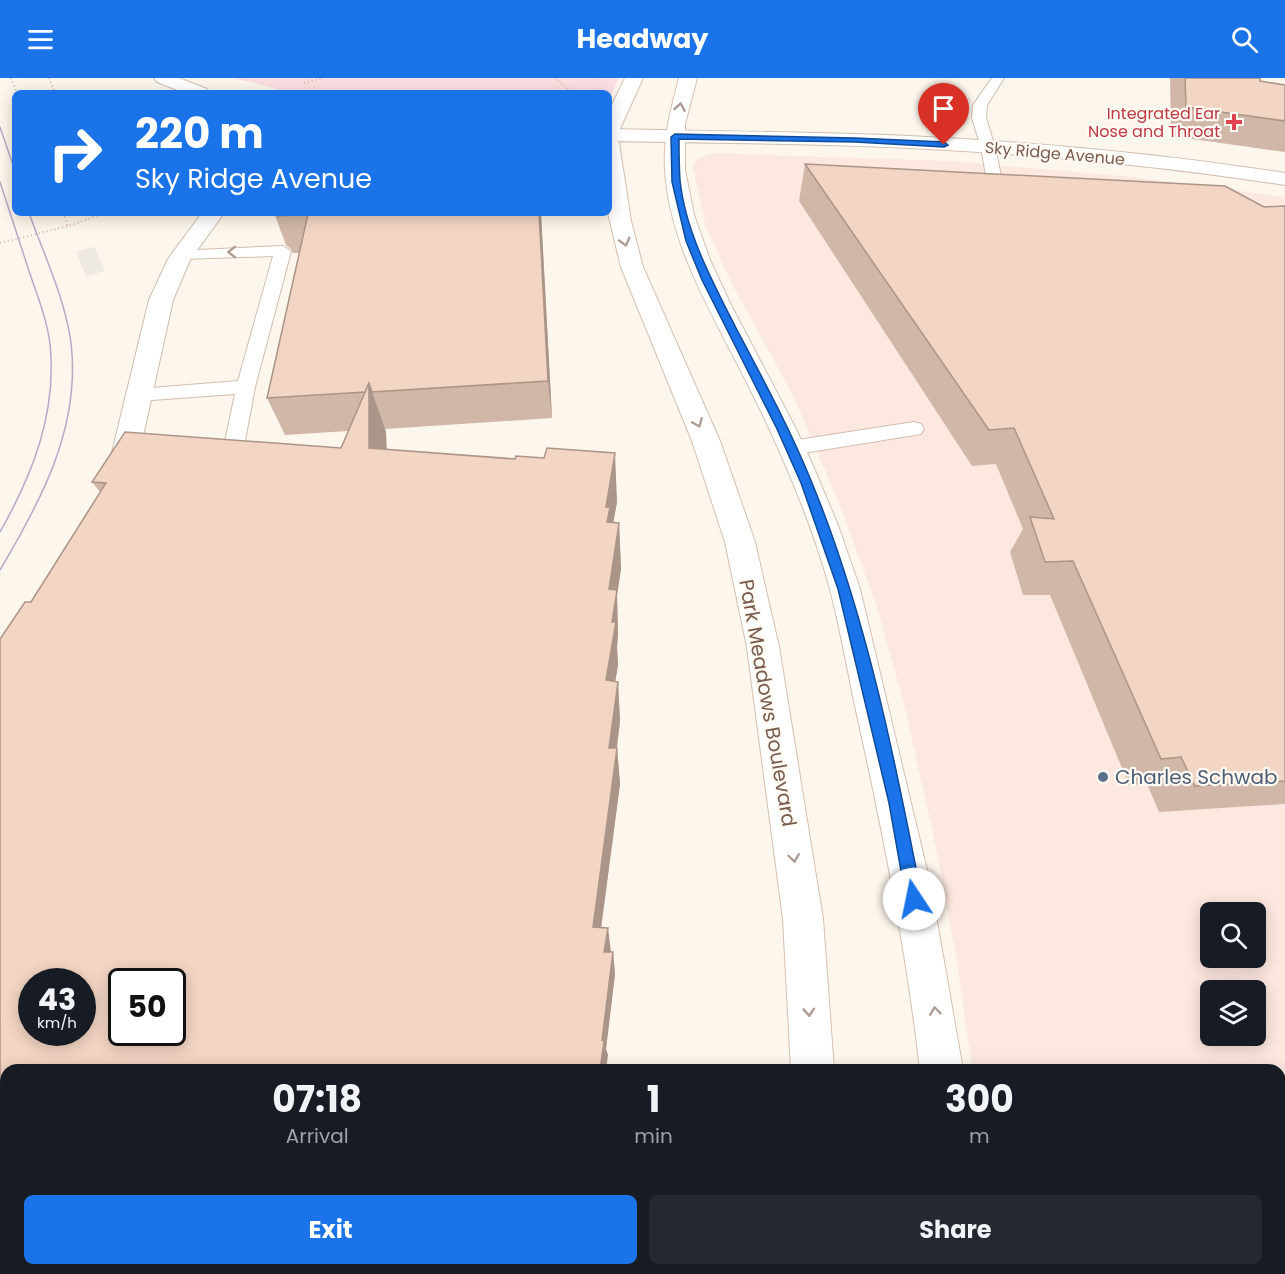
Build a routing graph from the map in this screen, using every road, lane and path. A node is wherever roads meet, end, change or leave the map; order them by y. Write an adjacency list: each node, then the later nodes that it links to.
1 (163, 78): 8 (main road)
2 (323, 78): 7 (path)
3 (555, 78): 9 (path)
4 (634, 78): 10 (main road)
5 (688, 78): 12 (main road, one-way to 5)
6 (998, 78): 13 (lane)
7 (304, 83)
8 (193, 90)
9 (569, 90)
10 (612, 126)
11 (612, 133): 12 (main road, Sky Ridge Avenue)
12 (675, 137): 13 (main road, Sky Ridge Avenue); 26 (main road)
13 (988, 147): 15 (main road, Sky Ridge Avenue); 16 (lane)
14 (612, 164): 29 (main road, Park Meadows Boulevard, one-way to 29)
15 (1285, 179)
16 (999, 205)
17 (64, 216): 20 (path)
18 (96, 216): 20 (path)
19 (211, 216): 22 (main road)
20 (68, 226): 21 (path)
21 (0, 243)
22 (182, 254): 23 (lane, one-way to 22); 24 (main road)
23 (246, 387): 24 (lane); 27 (lane)
24 (138, 395): 28 (main road)
25 (914, 429): 26 (lane)
26 (791, 448): 30 (main road, one-way to 26)
27 (233, 452)
28 (111, 508)
29 (813, 1064)
30 (941, 1064)

